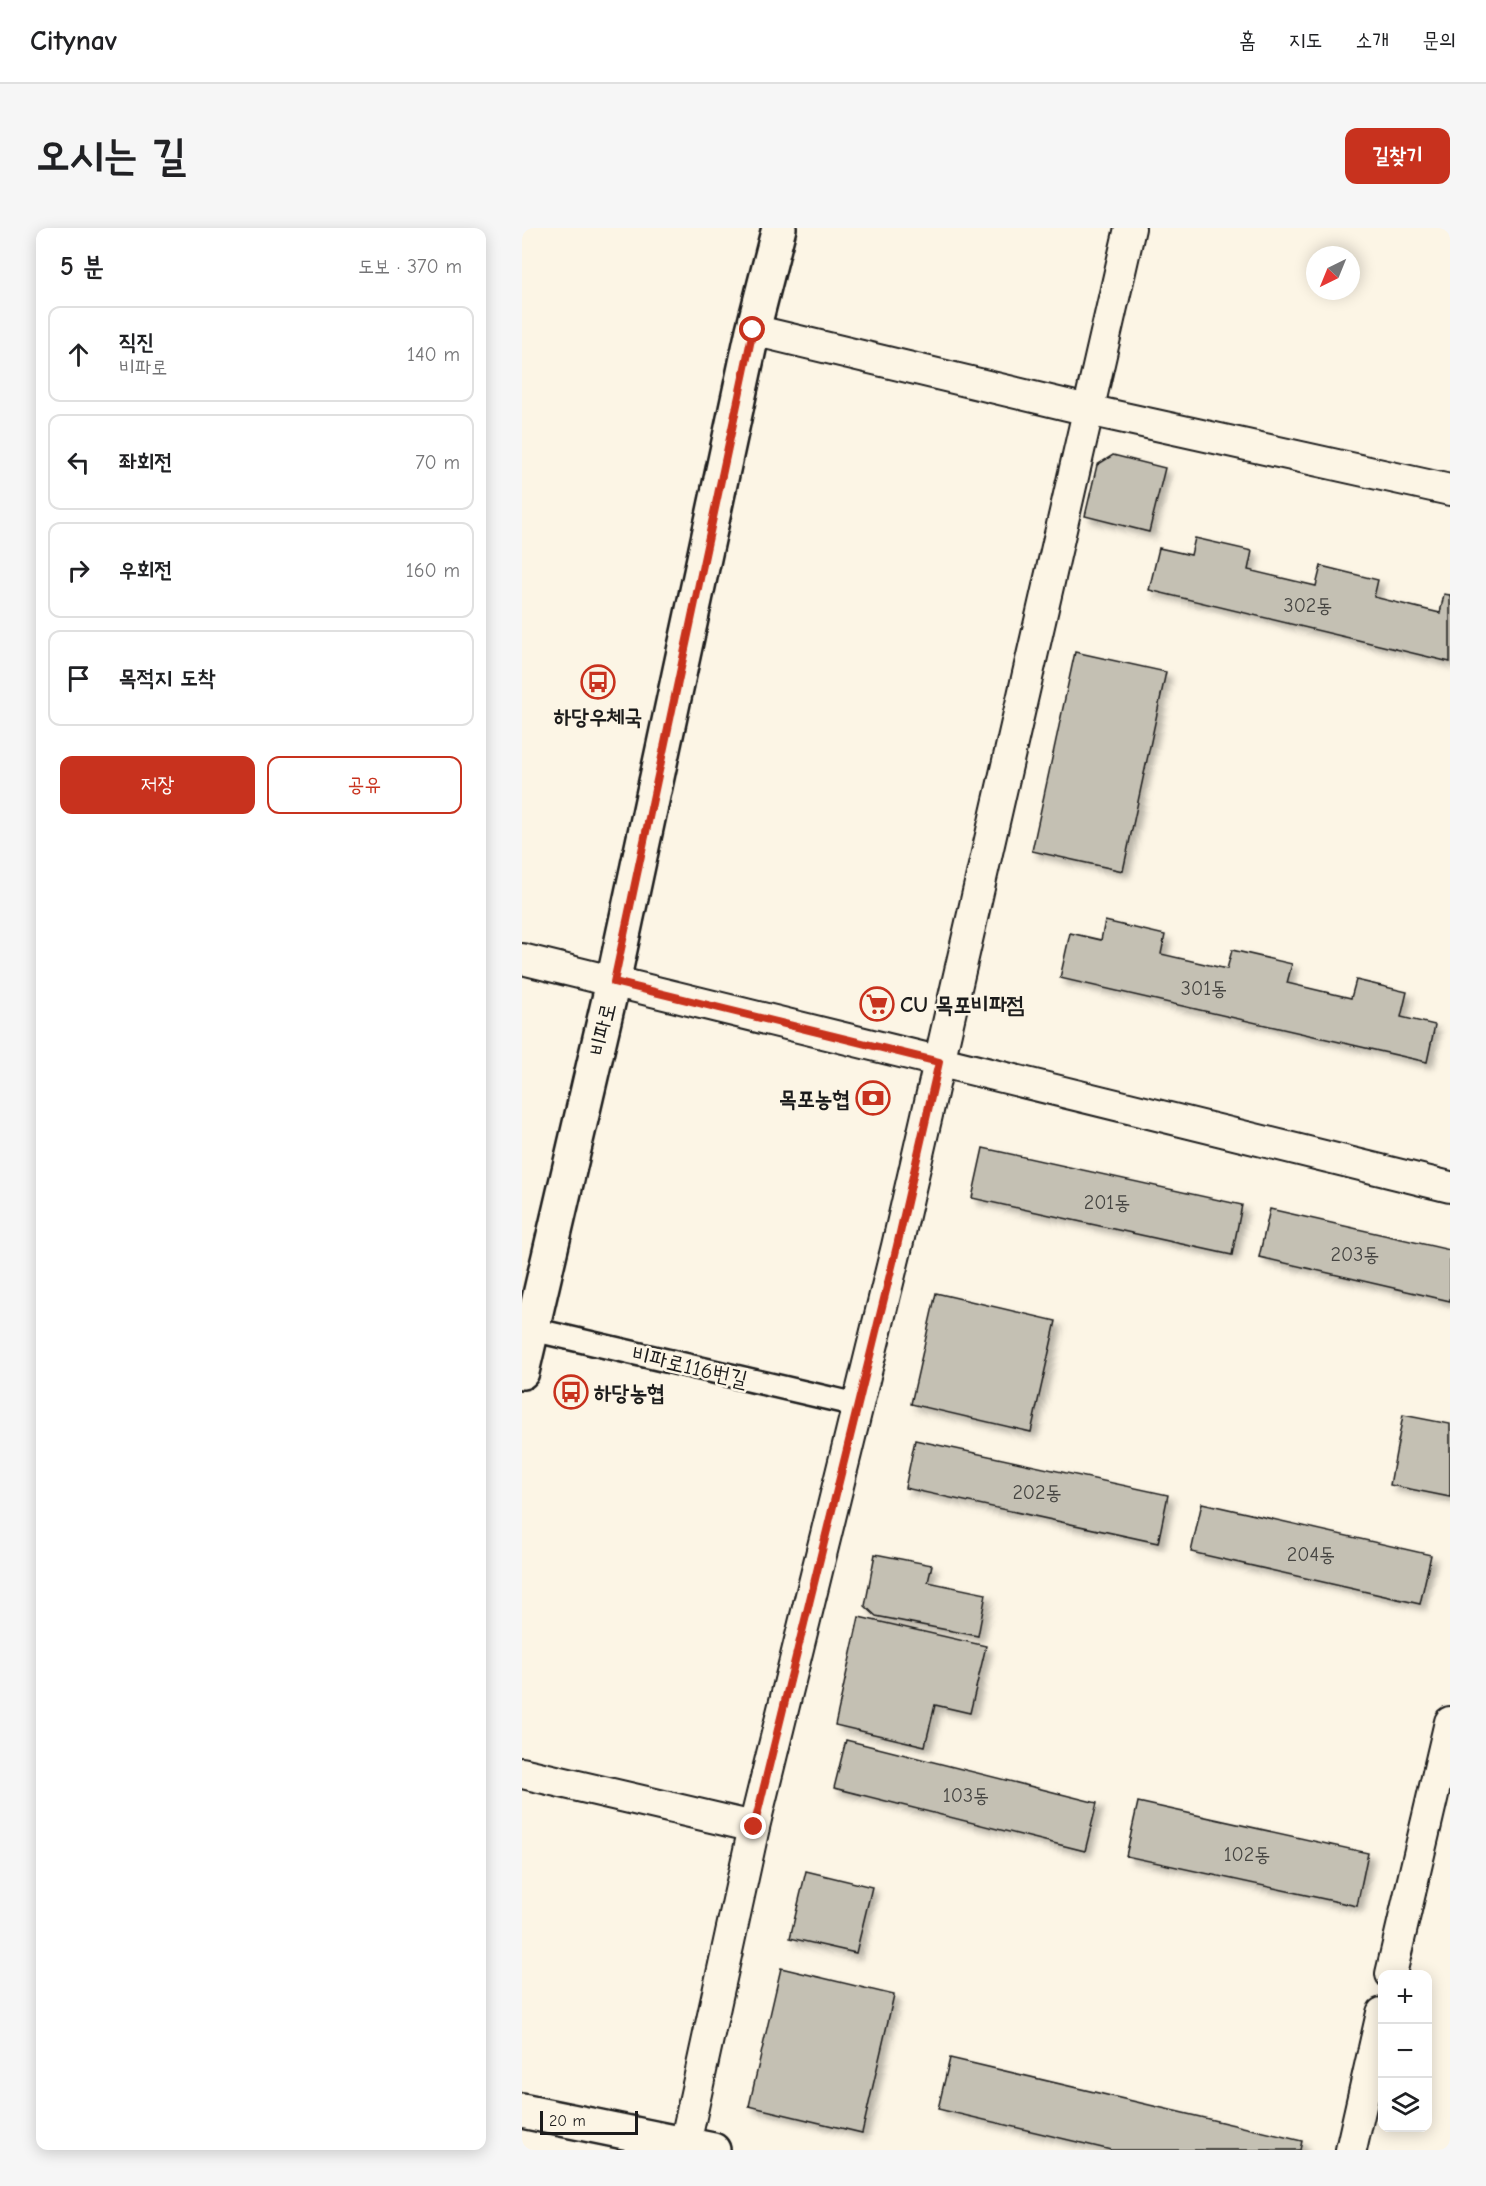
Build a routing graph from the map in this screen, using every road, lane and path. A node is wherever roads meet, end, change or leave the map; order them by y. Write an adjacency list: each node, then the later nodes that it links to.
1 (779, 228): 3 (street, 비파로)
2 (1130, 228): 4 (street)
3 (753, 330): 4 (street); 7 (street, 비파로)
4 (1089, 410): 5 (street); 8 (street)
5 (1450, 490)
6 (522, 959): 7 (street)
7 (614, 982): 8 (street); 10 (street, 비파로)
8 (939, 1062): 9 (street); 12 (street)
9 (1450, 1187)
10 (527, 1328): 11 (street, 비파로); 12 (street, 비파로116번길)
11 (522, 1372)
12 (858, 1405): 15 (street)
13 (1450, 1722): 16 (street)
14 (522, 1773): 15 (street)
15 (754, 1827): 19 (street)
16 (1392, 1970)
17 (1380, 2024): 20 (street)
18 (522, 2111): 19 (street)
19 (699, 2147)
20 (1351, 2150)

